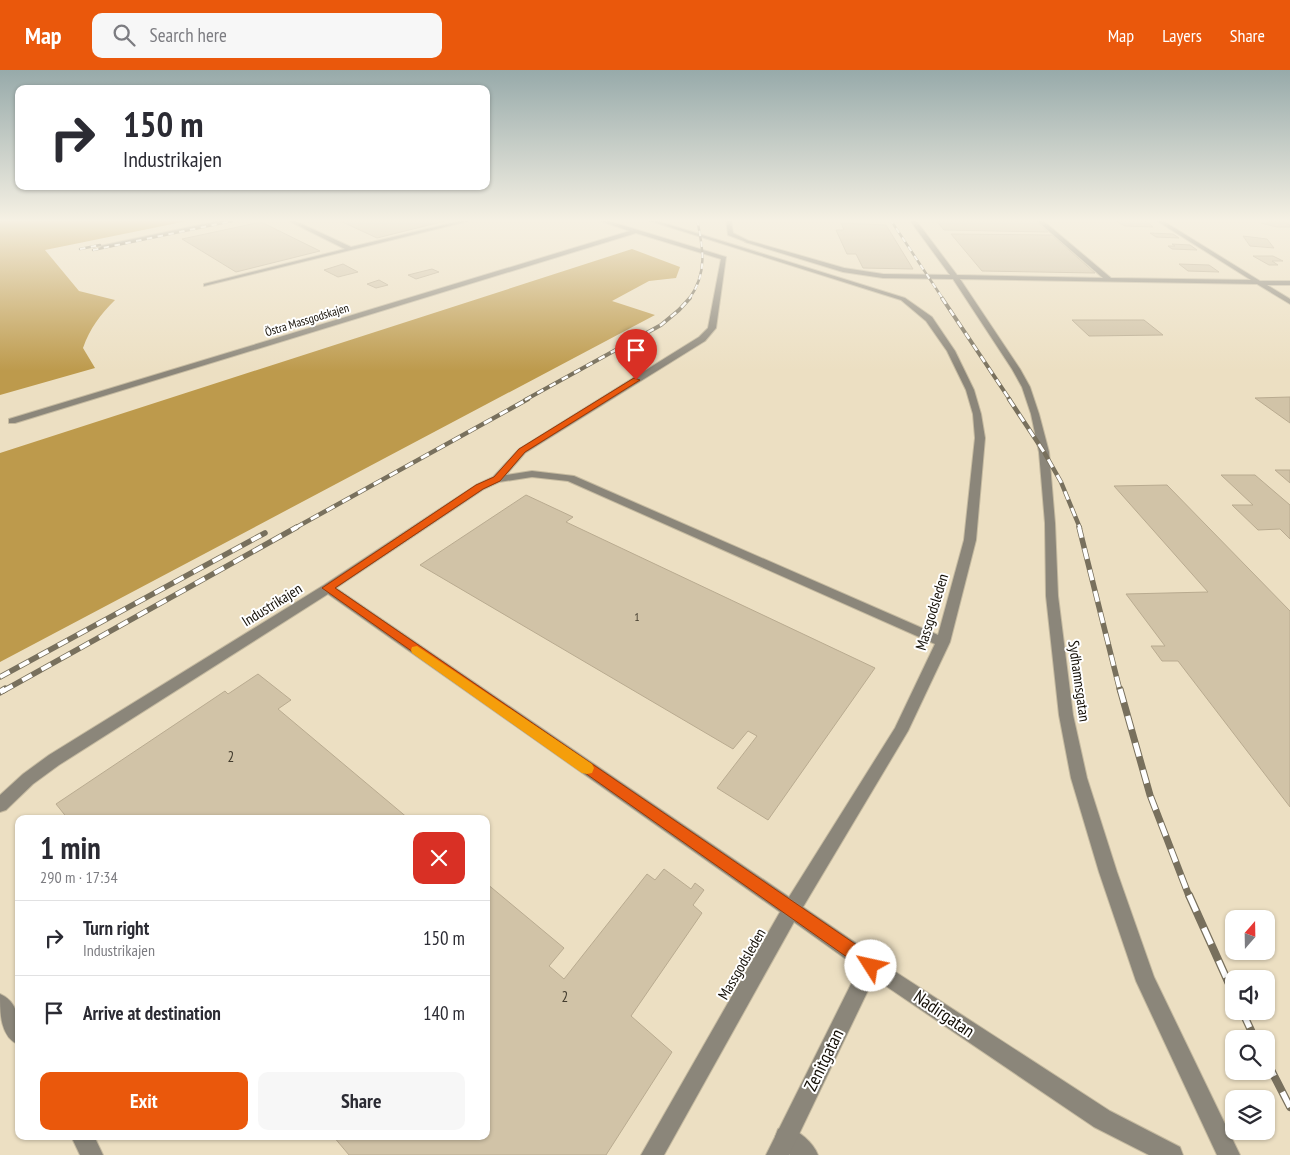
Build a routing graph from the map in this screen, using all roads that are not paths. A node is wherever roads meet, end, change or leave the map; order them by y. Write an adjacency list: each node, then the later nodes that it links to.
1 (267, 270): 13 (street)
2 (509, 270): 15 (street, Östra Massgodskajen)
3 (722, 270): 16 (street, Industrikajen)
4 (810, 270): 18 (street, Massgodsleden)
5 (842, 270): 9 (street)
6 (950, 270): 9 (street, Sydhamnsgatan)
7 (1097, 270): 10 (street)
8 (1236, 270): 11 (street)
9 (955, 277): 10 (street); 30 (street, Sydhamnsgatan)
10 (1108, 279): 11 (street)
11 (1257, 283): 12 (street); 14 (street)
12 (1290, 283)
13 (206, 285)
14 (1290, 302)
15 (12, 421)
16 (497, 479): 17 (street, Industrikajen); 18 (street)
17 (328, 588): 19 (street, Industrikajen); 20 (street, Nadirgatan)
18 (943, 642): 20 (street, Massgodsleden)
19 (0, 805)
20 (791, 910): 21 (street, Nadirgatan); 27 (street, Massgodsleden)
21 (871, 966): 25 (street, Zenitgatan); 29 (street, Nadirgatan)
22 (0, 1004): 23 (street)
23 (15, 1028)
24 (84, 1140): 26 (street)
25 (781, 1146): 28 (street)
26 (92, 1155)
27 (652, 1155)
28 (807, 1155)
29 (1172, 1155)
30 (1230, 1155)

